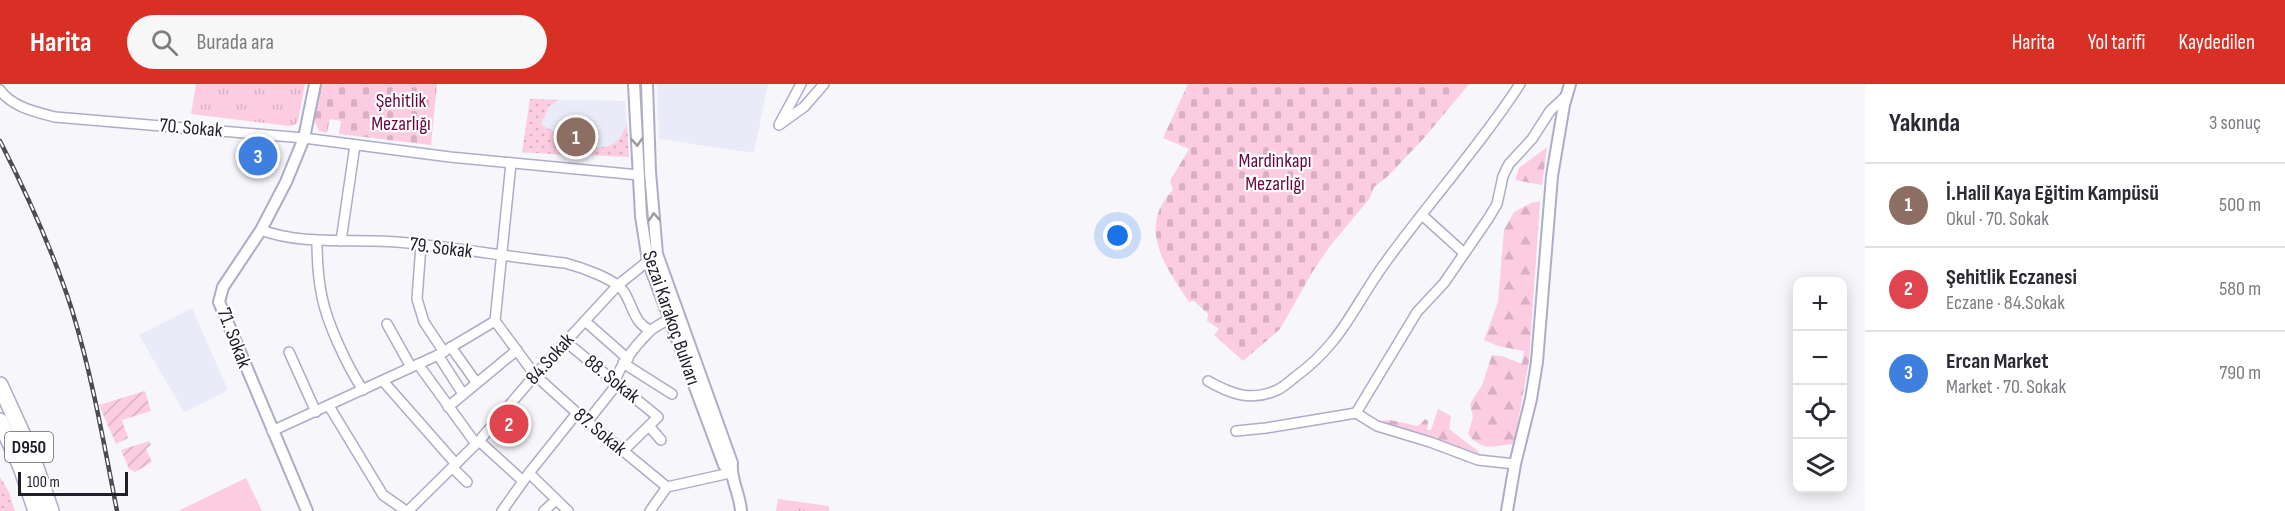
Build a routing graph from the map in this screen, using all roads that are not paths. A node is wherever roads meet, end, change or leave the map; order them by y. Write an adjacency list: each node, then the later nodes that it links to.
1 (315, 84): 10 (street, 71. Sokak)
2 (634, 84): 13 (street, Sezai Karakoç Bulvarı, one-way to 13)
3 (647, 84): 21 (street, one-way to 3)
4 (801, 84): 5 (street)
5 (824, 84)
6 (1520, 84): 14 (street)
7 (1570, 84): 9 (street)
8 (0, 90): 10 (street, 70. Sokak)
9 (1566, 96): 19 (street); 56 (street)
10 (304, 138): 11 (street, 70. Sokak); 15 (street, 71. Sokak)
11 (355, 145): 12 (street, 70. Sokak); 16 (street)
12 (511, 163): 13 (street, 70. Sokak); 20 (street)
13 (639, 175): 21 (street, Sezai Karakoç Bulvarı)
14 (1422, 215): 19 (street); 37 (street)
15 (261, 230): 17 (street, 79. Sokak); 51 (street, 71. Sokak)
16 (341, 241): 17 (street, 79. Sokak); 18 (street, 79. Sokak)
17 (316, 242): 40 (street)
18 (421, 245): 20 (street, 79. Sokak); 30 (street)
19 (1464, 253): 46 (street)
20 (502, 256): 22 (street, 79. Sokak); 24 (street)
21 (652, 258): 22 (street, 84.Sokak); 23 (street, Sezai Karakoç Bulvarı); 58 (street)
22 (618, 285): 25 (street, 84.Sokak); 27 (street)
23 (669, 319): 27 (street); 58 (street, Sezai Karakoç Bulvarı)
24 (495, 321): 29 (street, 87. Sokak); 30 (street)
25 (585, 321): 28 (street, 84.Sokak); 32 (street)
26 (387, 324): 33 (street)
27 (650, 330): 32 (street)
28 (566, 342): 34 (street, 84.Sokak); 36 (street, 88. Sokak)
29 (517, 350): 34 (street, 87. Sokak); 38 (street)
30 (444, 351): 33 (street); 38 (street); 41 (street)
31 (288, 352): 45 (street)
32 (625, 361): 36 (street); 42 (street)
33 (414, 365): 35 (street); 44 (street)
34 (535, 375): 47 (street, 87. Sokak); 54 (street, 84.Sokak)
35 (383, 381): 40 (street); 57 (street)
36 (614, 381): 49 (street); 50 (street, 88. Sokak)
37 (1208, 381)
38 (476, 382): 41 (street)
39 (0, 386): 64 (highway, D950)
40 (363, 390): 43 (street)
41 (463, 394): 44 (street)
42 (672, 394)
43 (329, 406): 45 (street); 66 (street)
44 (448, 407): 54 (street)
45 (316, 412): 51 (street)
46 (1356, 412): 52 (street); 56 (street)
47 (576, 413): 49 (street, 87. Sokak); 59 (street)
48 (0, 421): 63 (highway, D950)
49 (587, 422): 55 (street, 87. Sokak)
50 (649, 426): 53 (street); 55 (street)
51 (272, 431): 65 (street, 71. Sokak)
52 (1236, 431)
53 (661, 440)
54 (478, 442): 57 (street, 84.Sokak); 59 (street)
55 (623, 451): 61 (street, 87. Sokak)
56 (1515, 464): 72 (street)
57 (455, 466): 60 (street); 66 (street, 84.Sokak)
58 (730, 473): 61 (street); 71 (street)
59 (526, 477): 62 (street); 67 (street)
60 (466, 482)
61 (667, 487): 70 (street)
62 (556, 500): 68 (street); 69 (street)
63 (36, 511)
64 (51, 511)
65 (307, 511)
66 (407, 511)
67 (502, 511)
68 (544, 511)
69 (568, 511)
70 (650, 511)
71 (741, 511)
72 (1507, 511)

